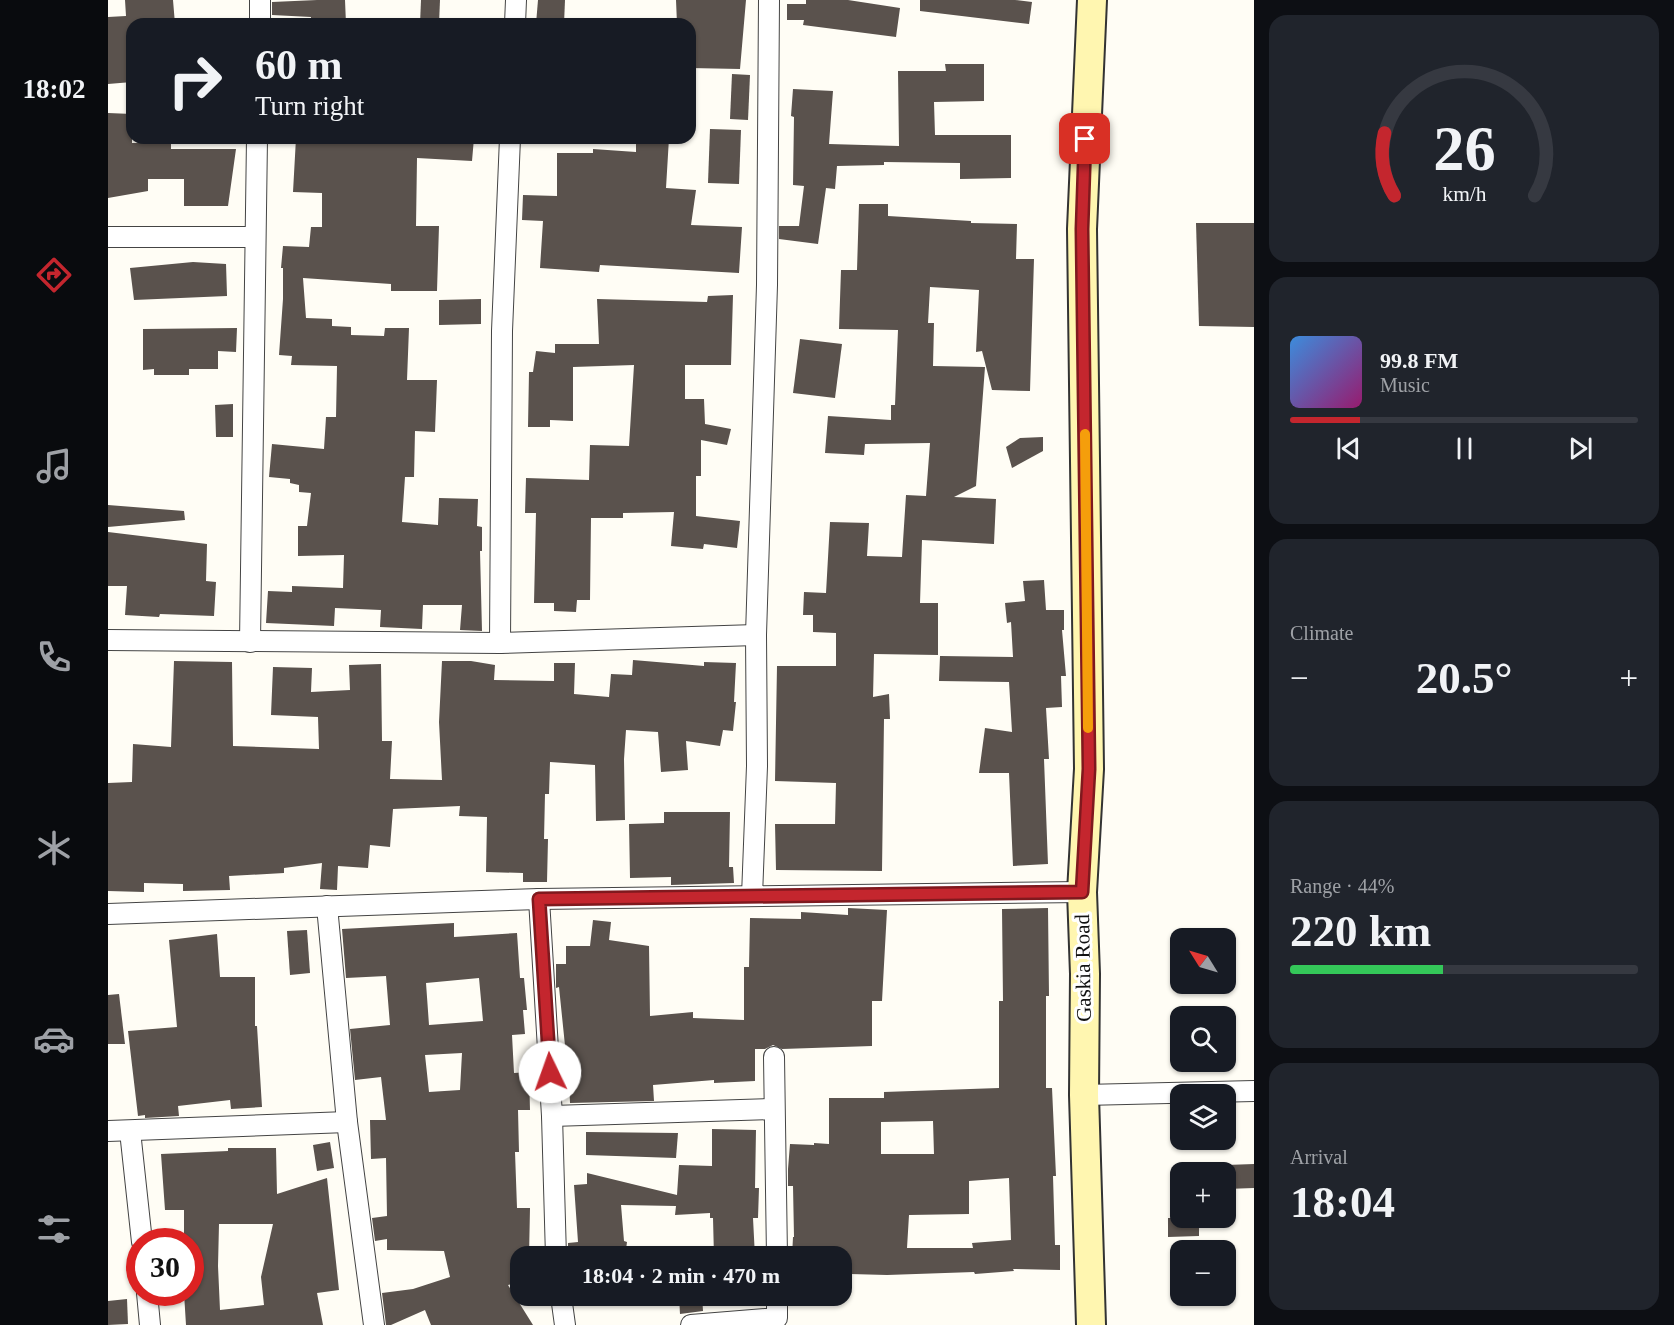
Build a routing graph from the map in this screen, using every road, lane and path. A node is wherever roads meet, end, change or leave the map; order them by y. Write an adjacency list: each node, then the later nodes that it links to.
1 (260, 0): 5 (street)
2 (516, 0): 6 (street)
3 (769, 0): 11 (street)
4 (1092, 0): 15 (main road, Gaskia Road)
5 (260, 18)
6 (515, 18)
7 (257, 144): 10 (street)
8 (510, 144): 14 (street)
9 (108, 237): 10 (street)
10 (255, 237): 13 (street)
11 (756, 635): 14 (street); 16 (street)
12 (108, 640): 13 (street)
13 (250, 642): 14 (street)
14 (500, 643)
15 (1082, 892): 16 (street); 22 (main road, Gaskia Road)
16 (752, 896): 17 (street)
17 (539, 899): 18 (street); 24 (street)
18 (327, 906): 19 (street); 25 (street)
19 (108, 914)
20 (774, 1057): 23 (street)
21 (1254, 1091): 22 (street)
22 (1084, 1095): 38 (main road, Gaskia Road)
23 (774, 1108): 24 (street); 30 (street)
24 (552, 1116): 29 (street)
25 (347, 1122): 27 (street); 35 (street)
26 (108, 1131): 27 (street)
27 (130, 1131): 28 (street)
28 (140, 1228)
29 (556, 1246)
30 (777, 1246)
31 (148, 1306): 34 (street)
32 (562, 1306): 36 (street)
33 (777, 1306): 37 (street)
34 (150, 1325)
35 (374, 1325)
36 (565, 1325)
37 (691, 1325)
38 (1091, 1325)

